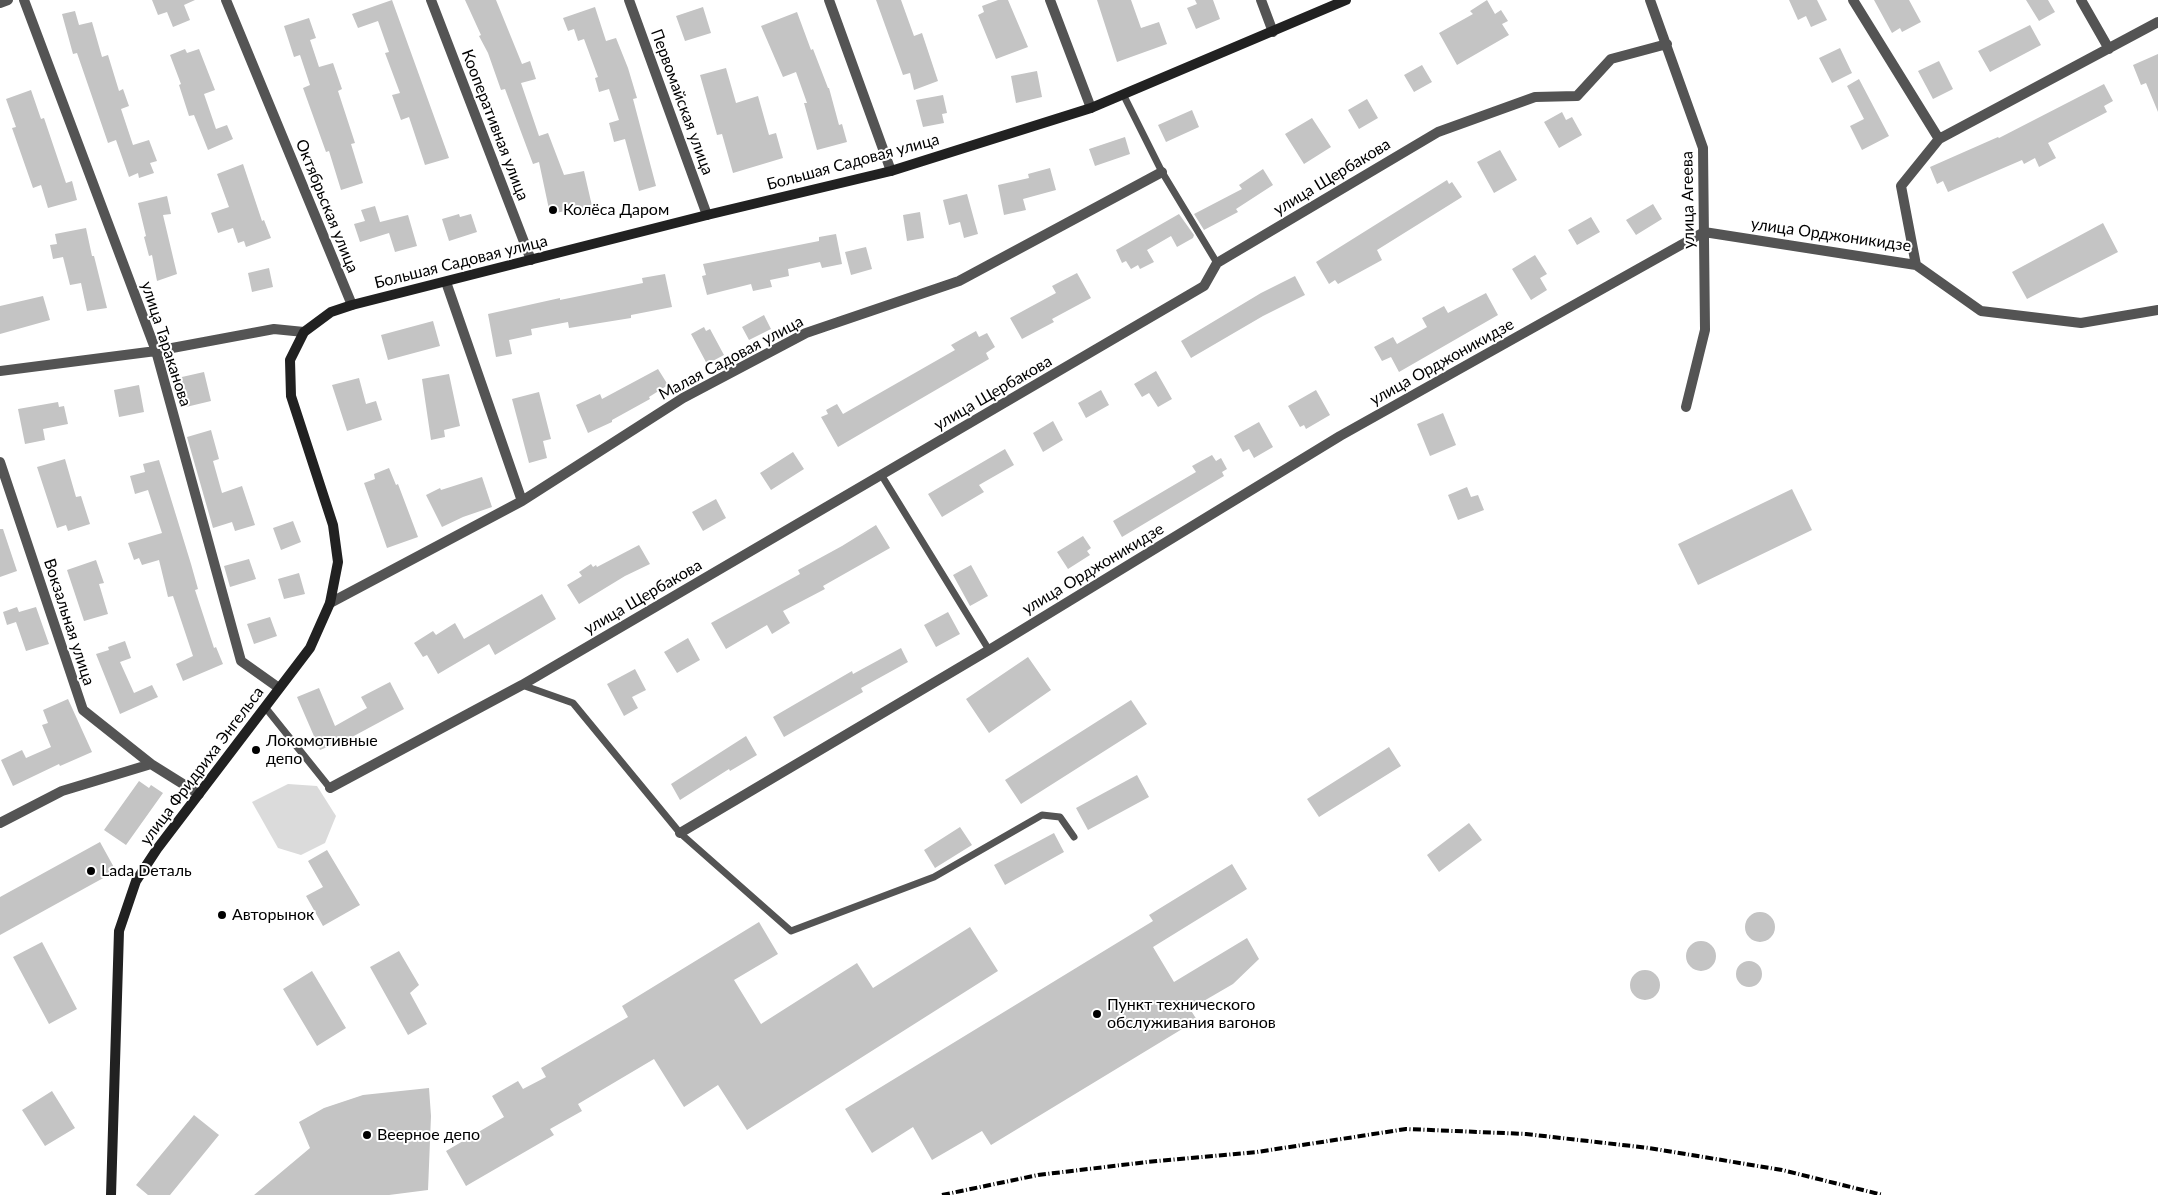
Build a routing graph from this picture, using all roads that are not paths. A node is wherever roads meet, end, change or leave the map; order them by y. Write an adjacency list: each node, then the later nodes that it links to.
1 (8, 0): 13 (street)
2 (24, 0): 32 (street, улица Тараканова)
3 (226, 0): 29 (street, Октябрьская улица)
4 (431, 0): 25 (street, Кооперативная улица)
5 (629, 0): 23 (street, Первомайская улица)
6 (829, 0): 21 (street)
7 (1050, 0): 19 (street)
8 (1261, 0): 15 (street)
9 (1346, 0): 15 (main road, Большая Садовая улица)
10 (1650, 0): 16 (street, улица Агеева)
11 (1853, 0): 20 (street)
12 (2081, 0): 17 (street)
13 (0, 3)
14 (2158, 22): 17 (street, улица Орджоникидзе)
15 (1273, 32): 18 (main road, Большая Садовая улица)
16 (1667, 44): 24 (street, улица Агеева); 26 (street, улица Щербакова)
17 (2109, 50): 20 (street, улица Орджоникидзе)
18 (1123, 94): 19 (main road, Большая Садовая улица); 22 (lane)
19 (1091, 108): 21 (main road, Большая Садовая улица)
20 (1939, 139): 27 (street, улица Орджоникидзе)
21 (890, 171): 23 (main road, Большая Садовая улица)
22 (1162, 172): 26 (lane); 37 (street, Малая Садовая улица)
23 (707, 215): 25 (main road, Большая Садовая улица)
24 (1704, 232): 27 (street, улица Орджоникидзе); 34 (street, улица Агеева); 39 (street, улица Орджоникидзе)
25 (531, 260): 28 (main road, Большая Садовая улица)
26 (1217, 264): 36 (street, улица Щербакова)
27 (1916, 265): 30 (street)
28 (446, 282): 29 (main road, Большая Садовая улица); 37 (street)
29 (352, 305): 31 (main road)
30 (2158, 310)
31 (304, 332): 32 (street); 38 (main road)
32 (156, 351): 33 (street); 41 (street, улица Тараканова)
33 (0, 371)
34 (1686, 407)
35 (0, 462): 43 (street, Вокзальная улица)
36 (882, 476): 39 (lane); 40 (street, улица Щербакова)
37 (522, 501): 38 (street, Малая Садовая улица)
38 (330, 603): 41 (main road, улица Фридриха Энгельса)
39 (989, 650): 47 (street, улица Орджоникидзе)
40 (522, 685): 44 (street, улица Щербакова); 47 (lane)
41 (279, 688): 42 (main road, улица Фридриха Энгельса)
42 (265, 707): 44 (lane); 45 (main road, улица Фридриха Энгельса)
43 (151, 764): 45 (street, Вокзальная улица); 46 (street)
44 (330, 788)
45 (199, 794): 49 (main road, улица Фридриха Энгельса)
46 (0, 823)
47 (680, 833): 48 (lane)
48 (1074, 837)
49 (110, 1195)

